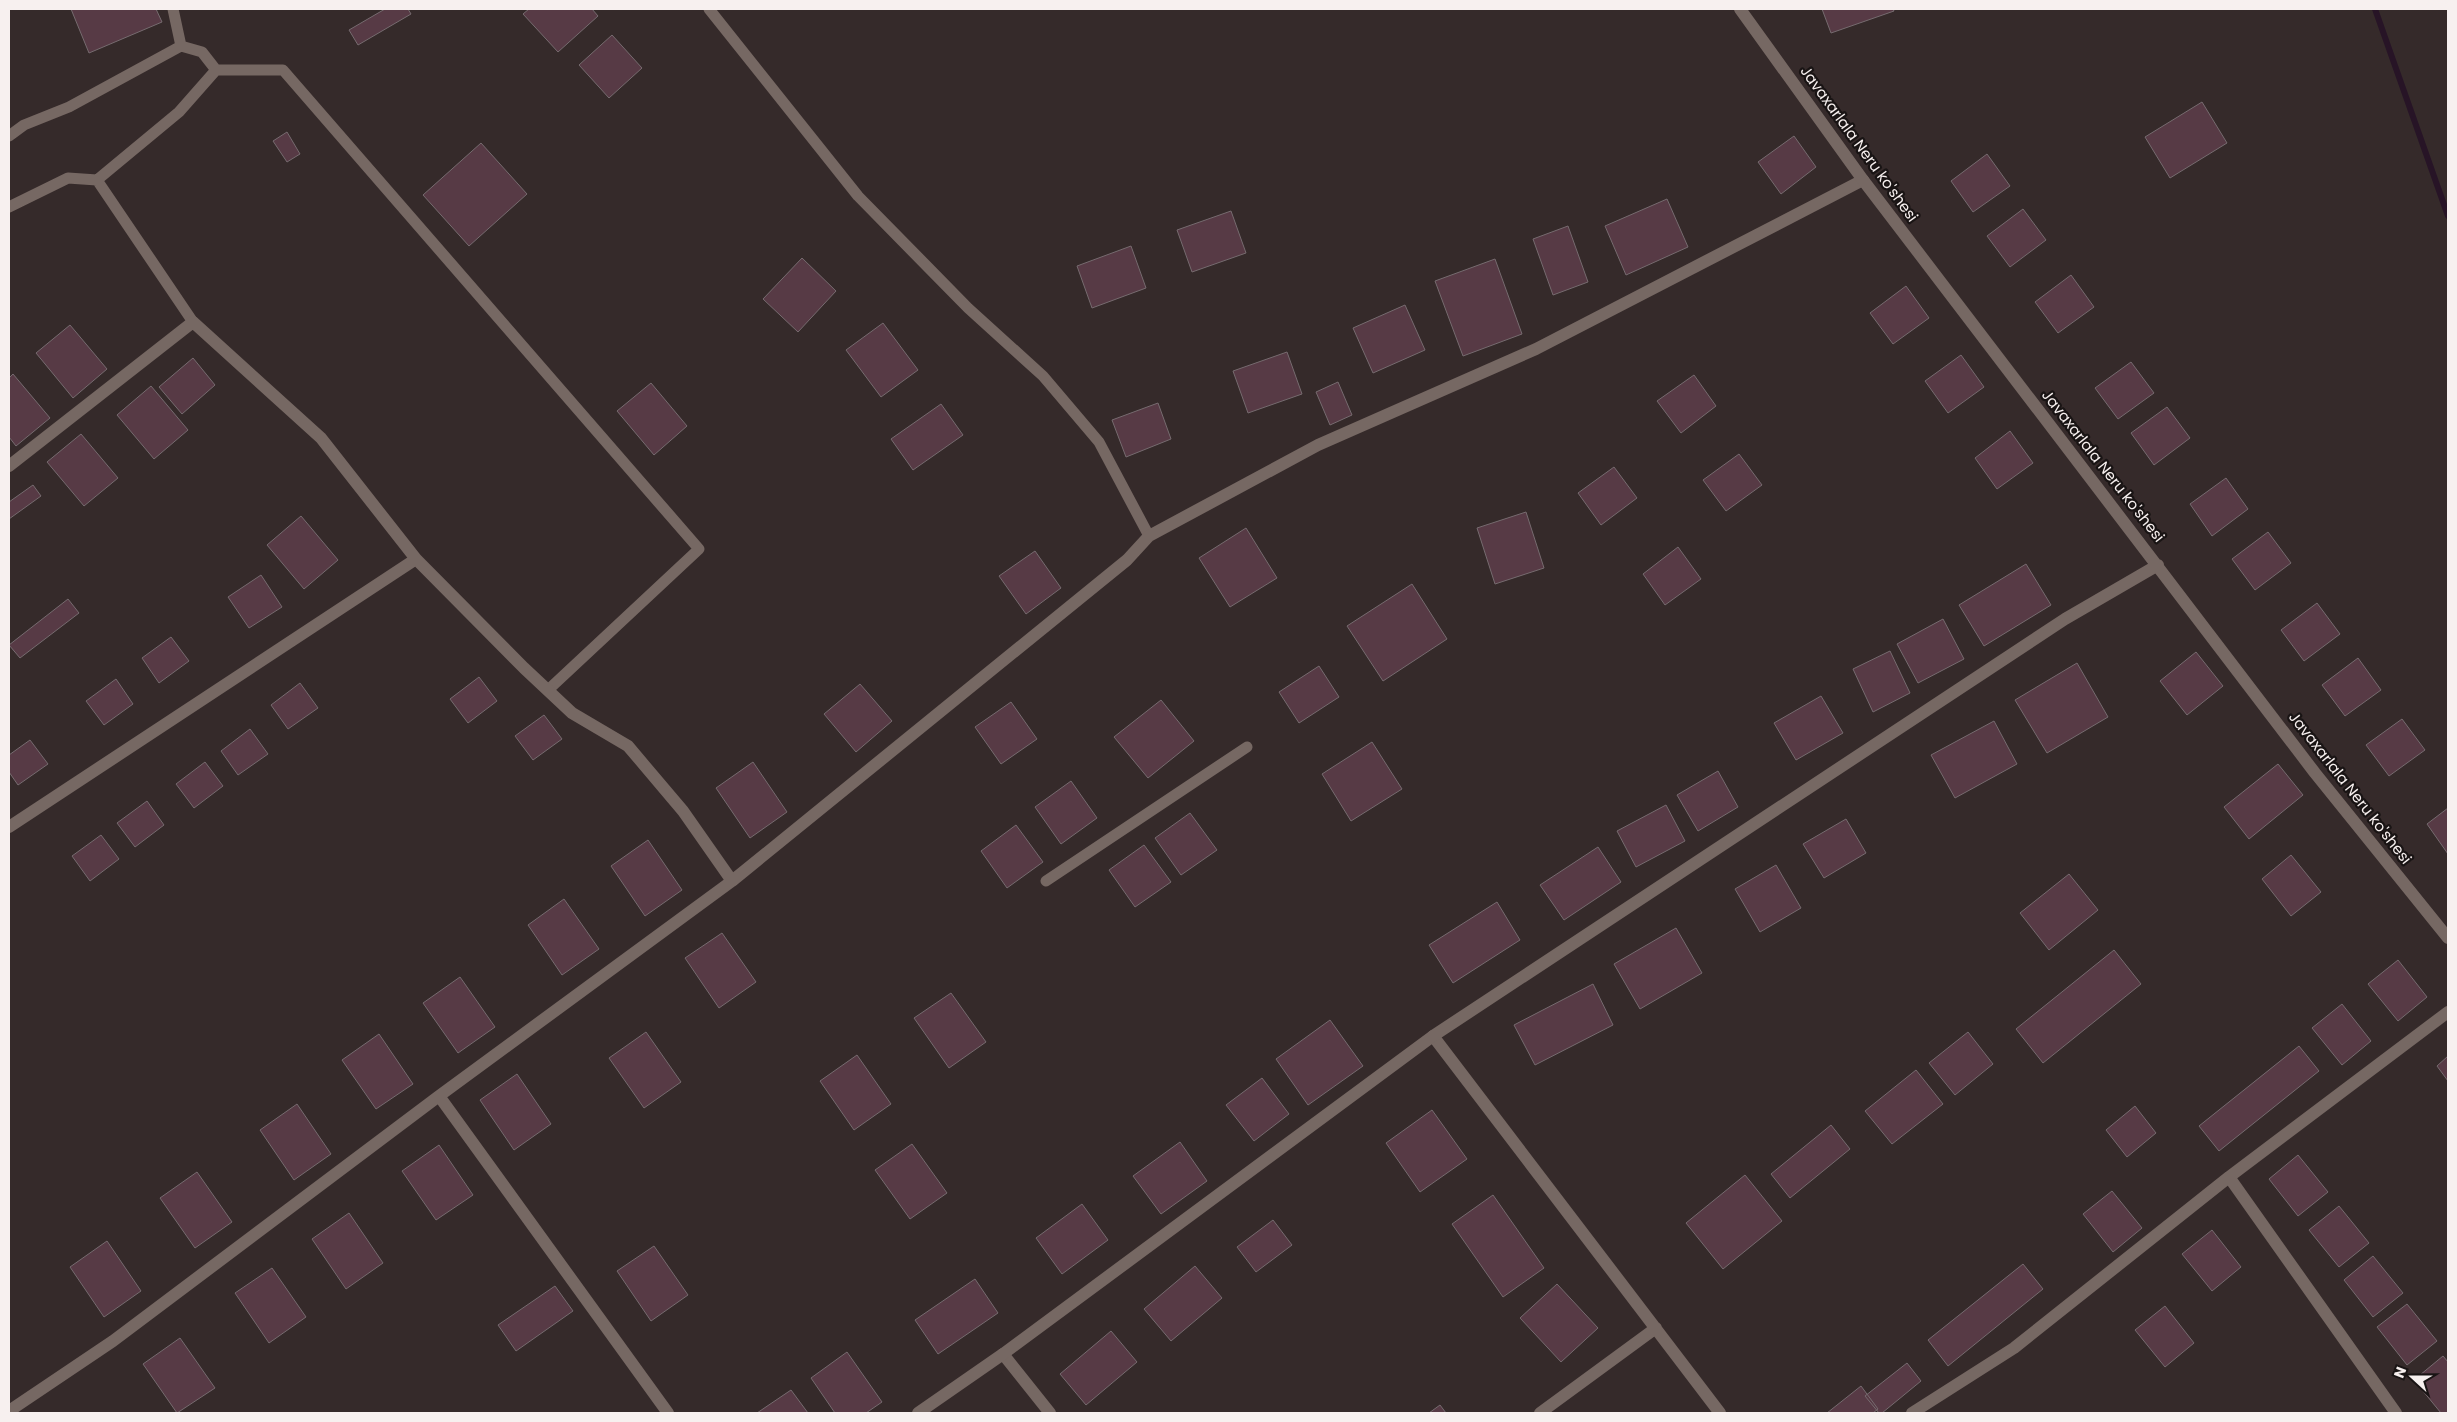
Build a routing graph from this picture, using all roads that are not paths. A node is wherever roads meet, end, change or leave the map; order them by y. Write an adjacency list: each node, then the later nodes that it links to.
1 (173, 9): 4 (lane)
2 (708, 9): 12 (lane)
3 (1740, 9): 8 (street, Javaxarlala Neru ko'shesi)
4 (181, 46): 5 (lane); 6 (lane)
5 (216, 70): 7 (lane); 15 (lane)
6 (9, 136)
7 (97, 180): 9 (lane); 10 (lane)
8 (1863, 180): 12 (street); 14 (street, Javaxarlala Neru ko'shesi)
9 (9, 207)
10 (193, 322): 11 (street); 13 (street)
11 (9, 466)
12 (1149, 536): 18 (street)
13 (416, 559): 15 (street); 17 (street)
14 (2158, 565): 20 (street, Javaxarlala Neru ko'shesi); 22 (street)
15 (548, 690): 18 (street)
16 (1247, 747): 19 (lane)
17 (9, 827)
18 (732, 881): 23 (street)
19 (1046, 881)
20 (2448, 938)
21 (2448, 1012): 24 (street)
22 (1433, 1036): 25 (street); 26 (street)
23 (439, 1096): 27 (street); 28 (street)
24 (2229, 1177): 33 (street); 34 (street)
25 (1656, 1328): 31 (street); 32 (street)
26 (1003, 1354): 29 (street); 30 (street)
27 (9, 1411)
28 (668, 1413)
29 (918, 1413)
30 (1050, 1413)
31 (1540, 1413)
32 (1720, 1413)
33 (1912, 1413)
34 (2396, 1413)

